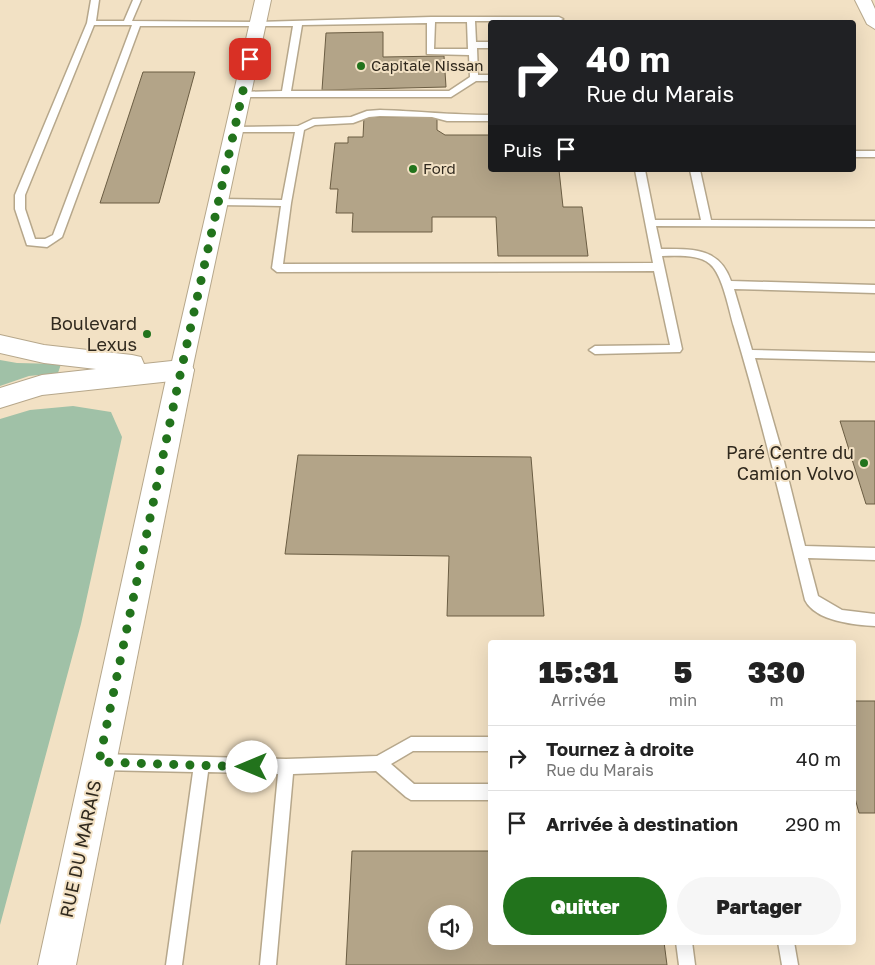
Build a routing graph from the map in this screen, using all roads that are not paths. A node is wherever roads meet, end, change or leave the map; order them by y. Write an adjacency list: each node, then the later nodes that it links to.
1 (94, 0): 9 (lane)
2 (137, 0): 10 (lane)
3 (263, 0): 11 (street, RUE DU MARAIS)
4 (863, 0): 12 (street)
5 (431, 19): 6 (lane); 8 (lane); 14 (lane)
6 (471, 19): 7 (lane); 14 (lane)
7 (559, 19)
8 (298, 22): 11 (lane); 18 (lane)
9 (91, 23): 10 (lane); 10 (lane)
10 (132, 23): 11 (lane)
11 (258, 24): 17 (street, RUE DU MARAIS)
12 (875, 24)
13 (488, 46): 14 (lane)
14 (473, 49): 15 (lane)
15 (474, 78): 16 (lane); 18 (lane)
16 (488, 78)
17 (242, 94): 18 (lane); 20 (street, RUE DU MARAIS)
18 (286, 94)
19 (488, 118): 21 (lane)
20 (234, 129): 21 (lane); 26 (street, RUE DU MARAIS)
21 (300, 129): 27 (lane)
22 (856, 154): 23 (lane)
23 (875, 154)
24 (640, 172): 28 (lane)
25 (695, 172): 29 (lane)
26 (218, 202): 27 (lane); 39 (street, RUE DU MARAIS)
27 (286, 203): 32 (lane)
28 (650, 223): 29 (lane); 31 (lane)
29 (707, 223): 30 (lane)
30 (875, 224)
31 (656, 253): 32 (lane); 33 (lane)
32 (659, 267): 36 (lane)
33 (727, 285): 34 (lane); 37 (lane)
34 (875, 289)
35 (0, 344): 39 (main road)
36 (595, 350)
37 (748, 354): 38 (lane); 41 (lane)
38 (875, 357)
39 (181, 370): 40 (main road); 45 (main road, RUE DU MARAIS)
40 (0, 398)
41 (800, 552): 42 (lane); 43 (lane)
42 (875, 554)
43 (875, 620)
44 (488, 744): 46 (lane)
45 (99, 762): 47 (lane); 52 (main road, RUE DU MARAIS)
46 (379, 763): 48 (lane); 49 (lane)
47 (201, 766): 48 (lane); 53 (lane)
48 (286, 767): 54 (lane)
49 (488, 792)
50 (684, 945): 55 (lane)
51 (787, 945): 56 (lane)
52 (57, 965)
53 (174, 965)
54 (268, 965)
55 (687, 965)
56 (790, 965)

